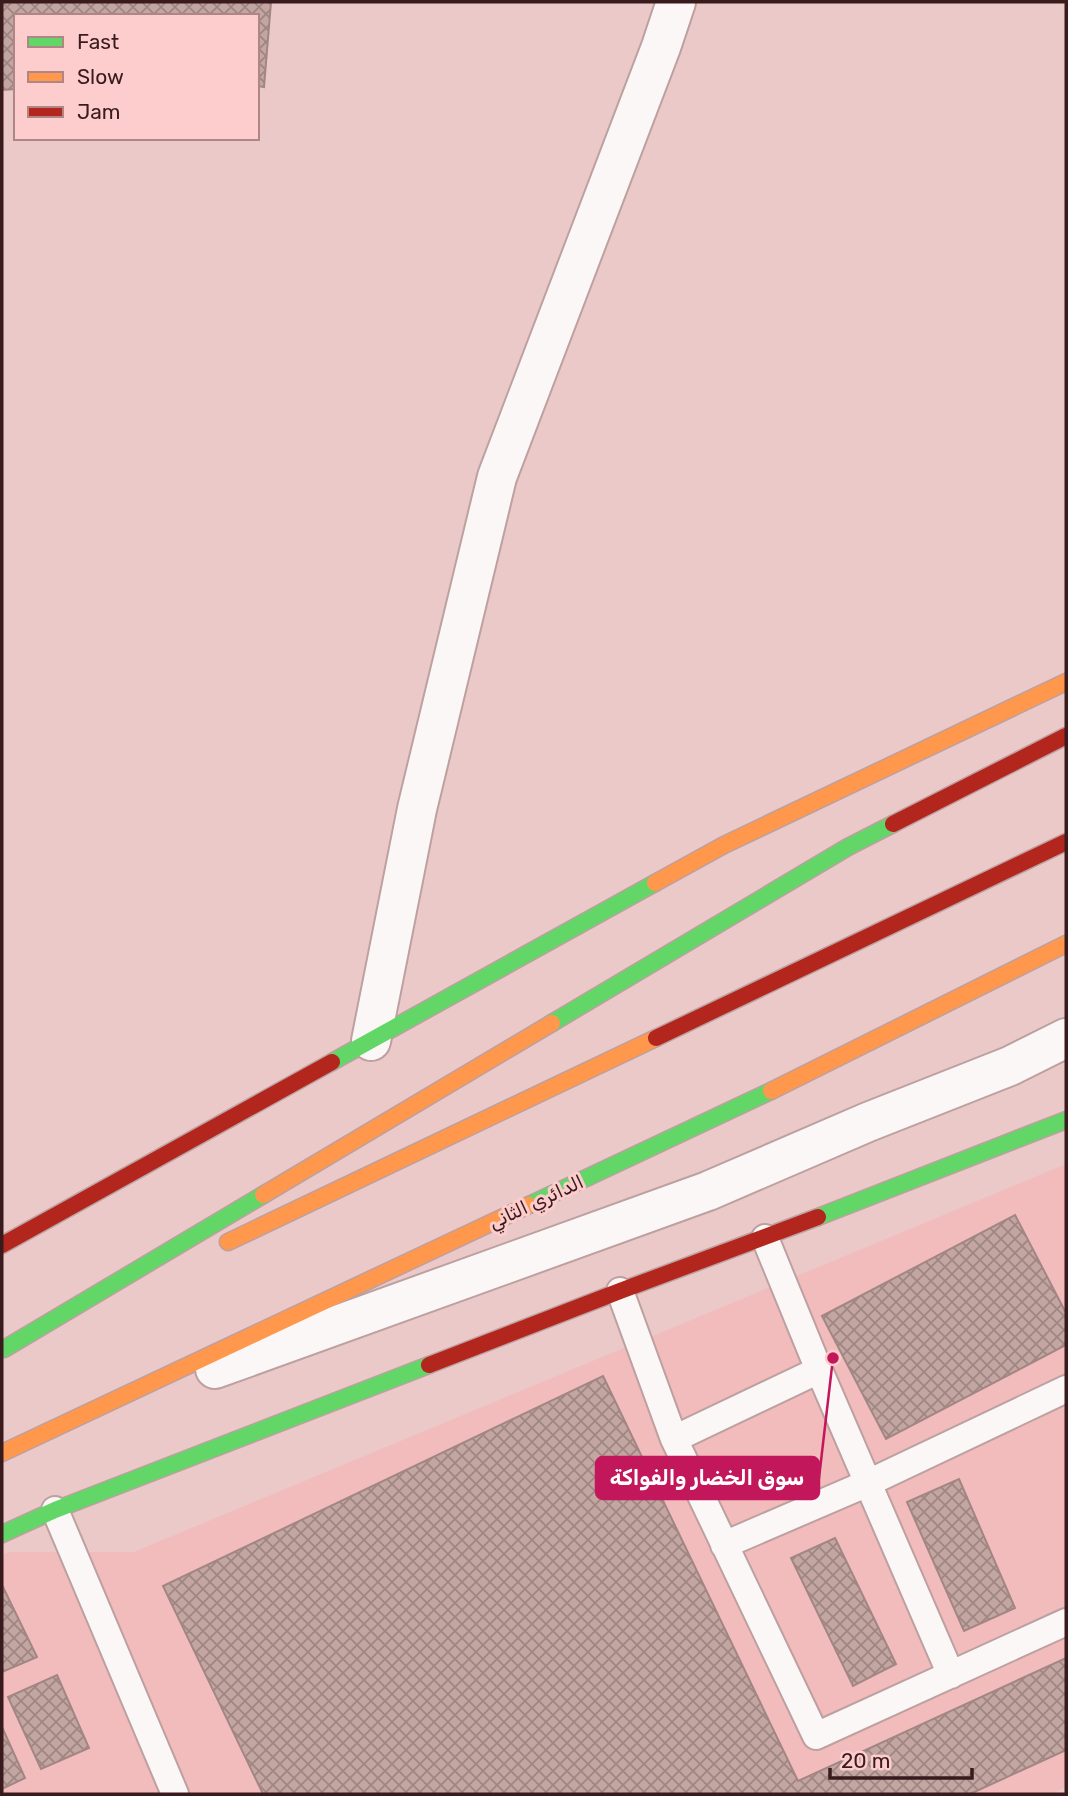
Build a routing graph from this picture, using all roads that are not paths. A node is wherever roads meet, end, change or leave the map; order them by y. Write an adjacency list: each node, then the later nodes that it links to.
1 (676, 2): 7 (street)
2 (1066, 682): 7 (main road)
3 (1066, 736): 14 (main road)
4 (1066, 842): 11 (main road)
5 (1066, 944): 17 (main road, الدائري الثاني)
6 (1066, 1038): 17 (street)
7 (371, 1041): 10 (main road)
8 (1064, 1126): 9 (main road)
9 (765, 1238): 13 (main road); 15 (lane)
10 (2, 1245)
11 (218, 1247)
12 (167, 1270): 14 (main road)
13 (620, 1291): 18 (lane); 21 (main road)
14 (3, 1349)
15 (819, 1370): 18 (lane); 20 (lane)
16 (1066, 1388): 20 (lane)
17 (68, 1422): 19 (main road, الدائري الثاني)
18 (674, 1438): 23 (lane)
19 (2, 1453)
20 (868, 1483): 23 (lane); 25 (lane)
21 (55, 1510): 22 (main road); 26 (lane)
22 (2, 1534)
23 (724, 1545): 25 (lane)
24 (1066, 1622): 25 (lane)
25 (950, 1675)
26 (175, 1794)

